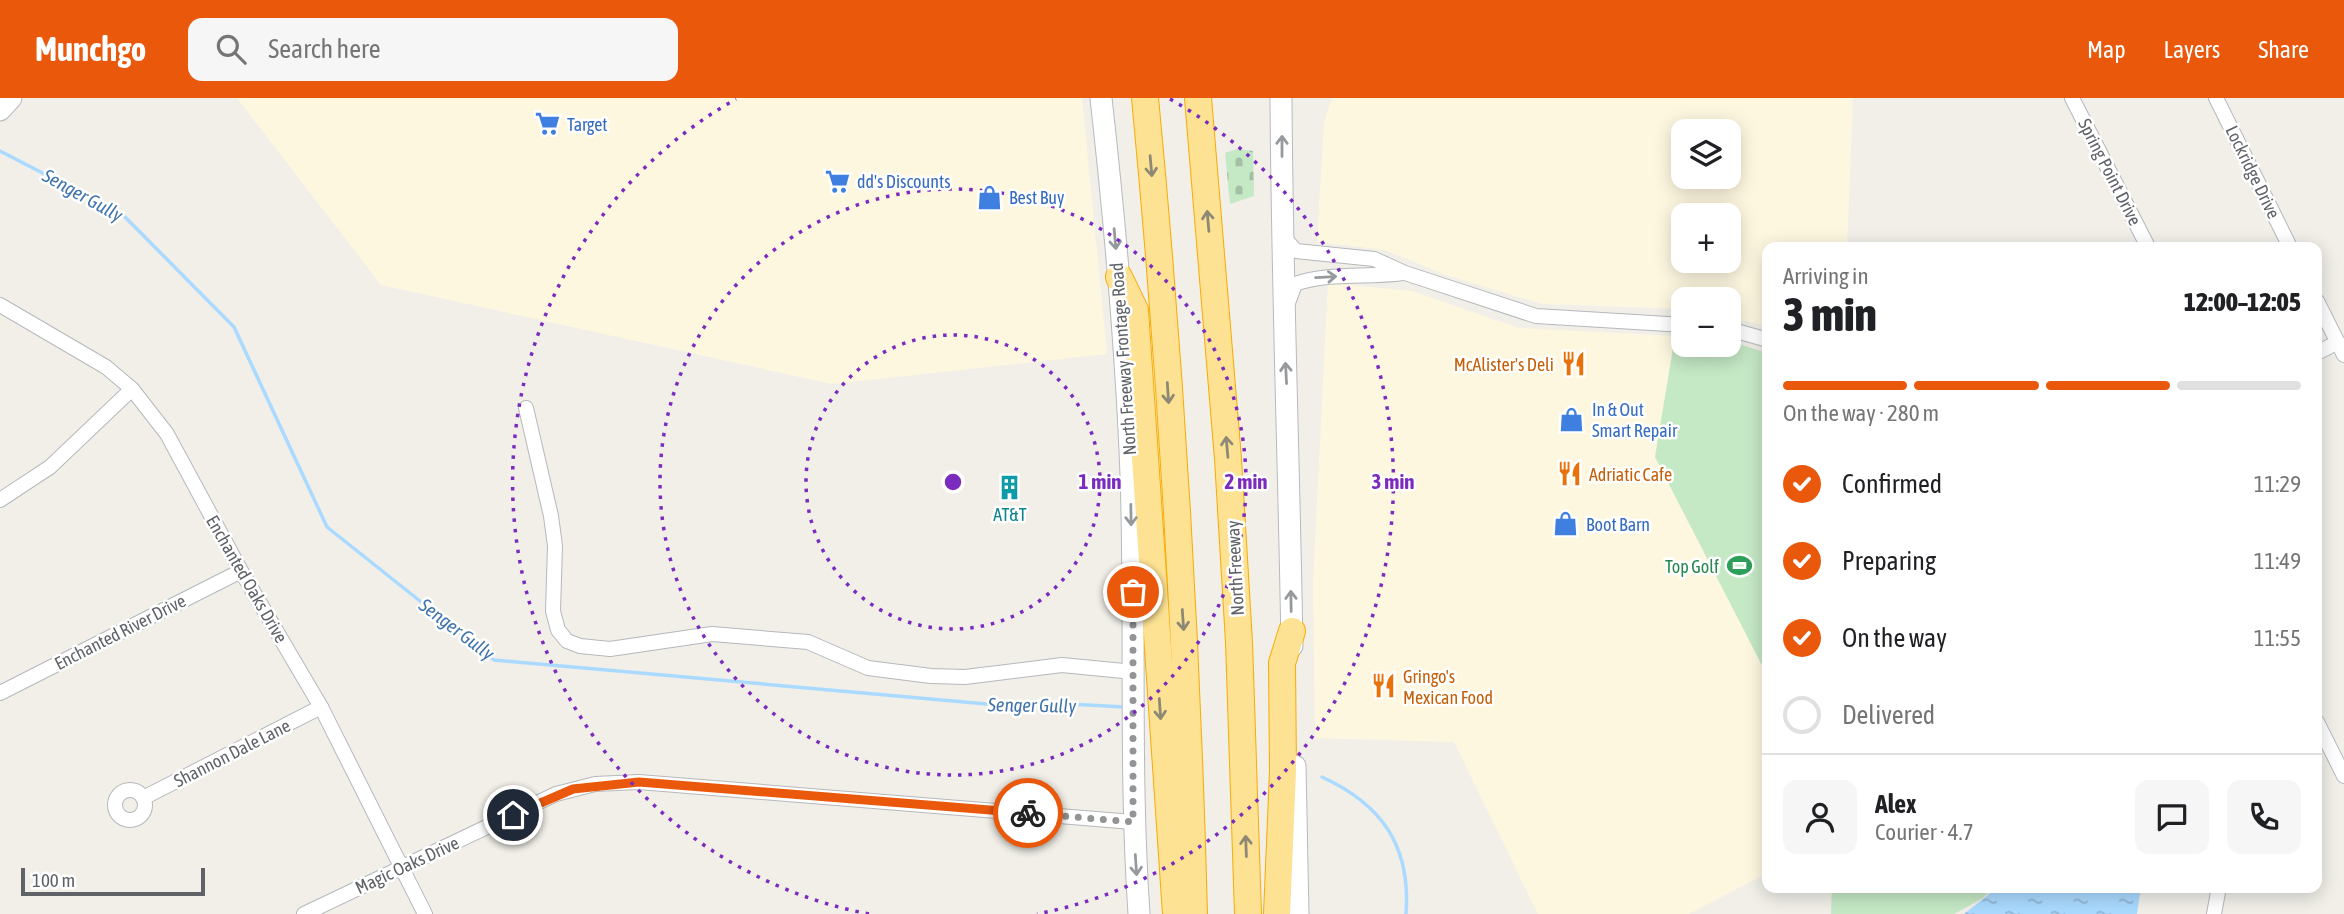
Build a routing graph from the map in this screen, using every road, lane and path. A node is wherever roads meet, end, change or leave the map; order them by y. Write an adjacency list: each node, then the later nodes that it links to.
1 (11, 98): 8 (main road)
2 (1101, 98): 13 (main road, North Freeway Frontage Road, one-way to 13)
3 (1145, 98): 40 (highway, one-way to 40)
4 (1198, 98): 41 (highway, North Freeway, one-way to 4)
5 (1281, 98): 9 (main road, one-way to 5)
6 (2073, 98): 10 (street, Spring Point Drive)
7 (2216, 98): 11 (street, Lockridge Drive)
8 (0, 110)
9 (1282, 235): 12 (street); 16 (main road)
10 (2145, 242)
11 (2288, 242)
12 (1405, 273): 16 (street, one-way to 12); 17 (street)
13 (1119, 277): 27 (main road, North Freeway Frontage Road, one-way to 27); 39 (highway, one-way to 39)
14 (0, 306): 22 (street, Enchanted Oaks Drive)
15 (2322, 311): 20 (street)
16 (1283, 318): 26 (main road, one-way to 16)
17 (1671, 323)
18 (1741, 332): 19 (street)
19 (1762, 338)
20 (2341, 348): 21 (street)
21 (2322, 352)
22 (132, 389): 24 (street); 25 (street, Enchanted Oaks Drive)
23 (526, 408): 27 (street)
24 (0, 500)
25 (241, 571): 28 (street, Enchanted River Drive); 29 (street, Enchanted Oaks Drive)
26 (1292, 631): 42 (highway); 43 (main road)
27 (1133, 672): 33 (main road, North Freeway Frontage Road)
28 (0, 692)
29 (321, 708): 32 (street, Shannon Dale Lane); 34 (street, Enchanted Oaks Drive)
30 (2322, 740): 31 (street)
31 (2344, 776)
32 (143, 798)
33 (1133, 822): 34 (street, Magic Oaks Drive); 38 (main road, North Freeway Frontage Road, one-way to 38)
34 (402, 867): 36 (street, Magic Oaks Drive); 37 (street, Enchanted Oaks Drive)
35 (2218, 893): 44 (street)
36 (304, 914)
37 (425, 914)
38 (1139, 914)
39 (1176, 914)
40 (1194, 914)
41 (1248, 914)
42 (1277, 914)
43 (1298, 914)
44 (2214, 914)

